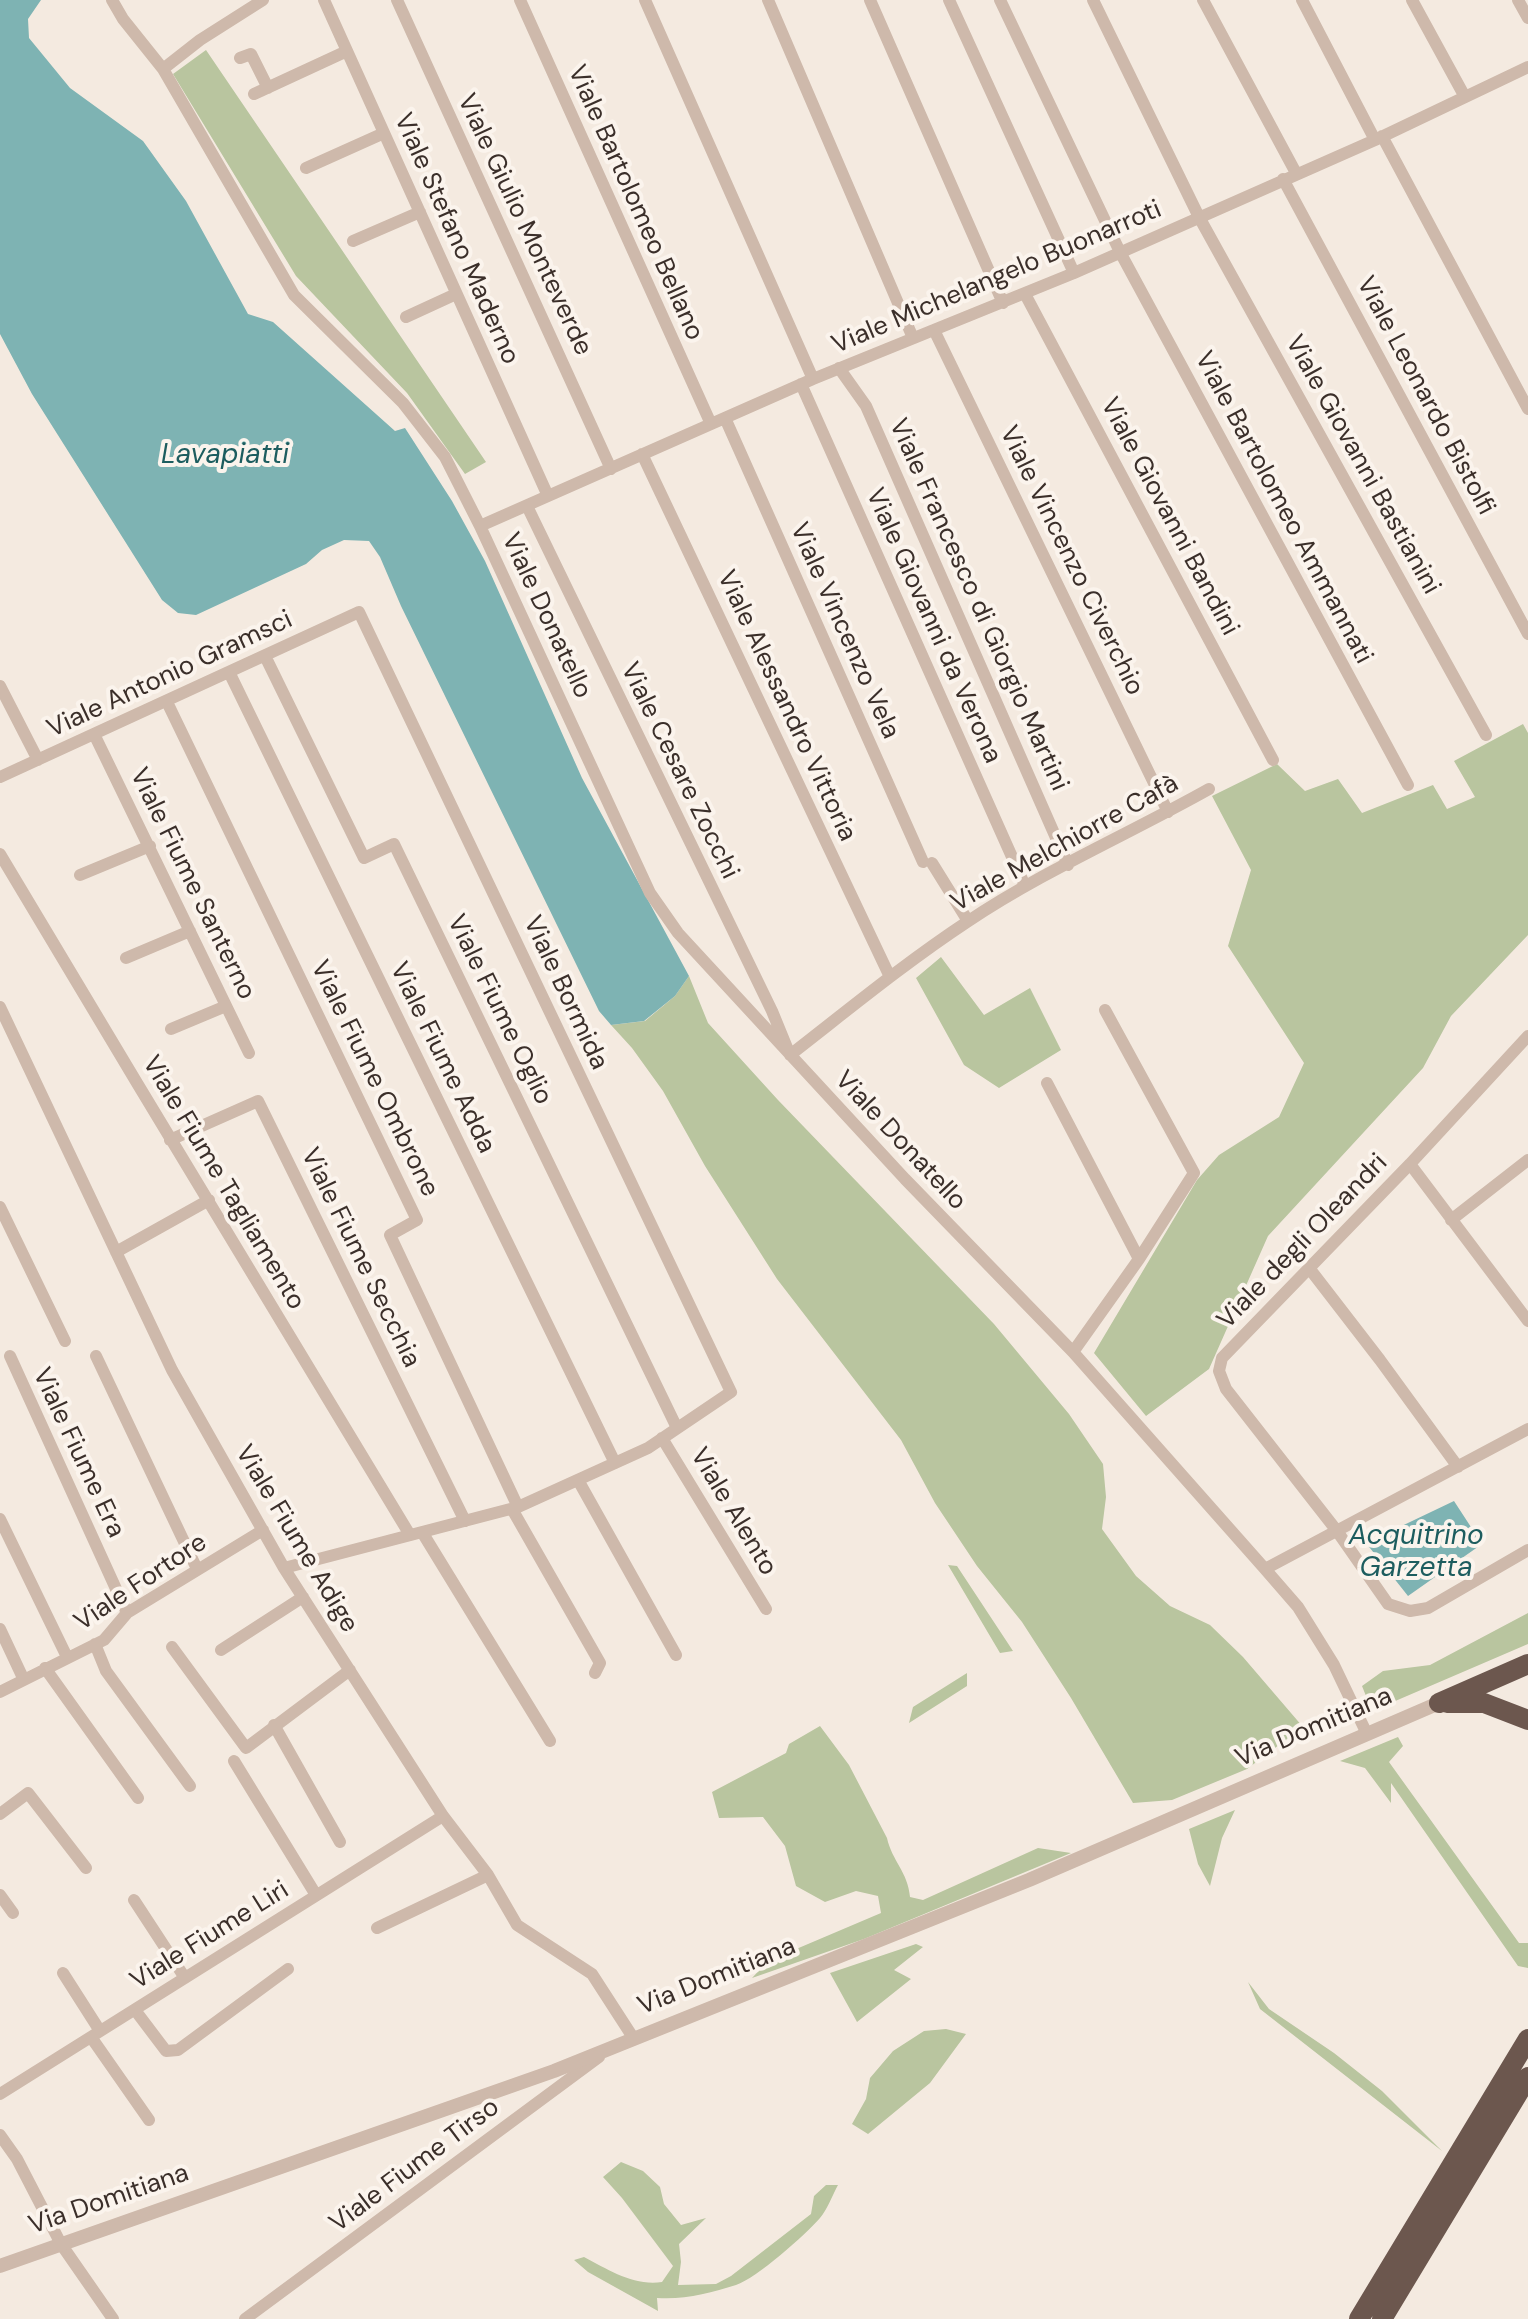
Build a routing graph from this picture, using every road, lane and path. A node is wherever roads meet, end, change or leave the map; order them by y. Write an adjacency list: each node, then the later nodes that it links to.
1 (112, 0): 20 (street, Viale Donatello)
2 (263, 0): 20 (street)
3 (324, 0): 17 (street, Viale Stefano Maderno)
4 (397, 0): 45 (street, Viale Giulio Monteverde)
5 (520, 0): 43 (street, Viale Bartolomeo Bellano)
6 (645, 0): 40 (street, Viale Giovanni da Verona)
7 (768, 0): 38 (street)
8 (870, 0): 35 (street)
9 (949, 0): 32 (street)
10 (1000, 0): 31 (street, Viale Bartolomeo Ammannati)
11 (1093, 0): 29 (street, Viale Giovanni Bastianini)
12 (1203, 0): 27 (street, Viale Leonardo Bistolfi)
13 (1302, 0): 25 (street)
14 (1412, 0): 23 (street)
15 (1518, 0): 16 (street)
16 (1528, 18)
17 (347, 51): 21 (street); 24 (street, Viale Stefano Maderno)
18 (240, 58): 21 (street)
19 (1528, 67): 23 (street, Viale Michelangelo Buonarroti)
20 (163, 69): 48 (street, Viale Donatello)
21 (268, 88): 22 (street)
22 (254, 94)
23 (1465, 97): 25 (street, Viale Michelangelo Buonarroti)
24 (384, 133): 26 (street); 28 (street, Viale Stefano Maderno)
25 (1379, 138): 27 (street, Viale Michelangelo Buonarroti); 41 (street)
26 (306, 168)
27 (1290, 176): 29 (street, Viale Michelangelo Buonarroti); 50 (street, Viale Leonardo Bistolfi)
28 (420, 212): 30 (street); 33 (street, Viale Stefano Maderno)
29 (1199, 217): 31 (street, Viale Michelangelo Buonarroti); 56 (street, Viale Giovanni Bastianini)
30 (353, 241)
31 (1120, 252): 32 (street, Viale Michelangelo Buonarroti); 60 (street, Viale Bartolomeo Ammannati)
32 (1074, 273): 34 (street, Viale Michelangelo Buonarroti)
33 (456, 294): 36 (street); 46 (street, Viale Stefano Maderno)
34 (1025, 294): 35 (street, Viale Michelangelo Buonarroti); 58 (street, Viale Giovanni Bandini)
35 (1003, 303): 37 (street, Viale Michelangelo Buonarroti)
36 (406, 317)
37 (934, 330): 38 (street, Viale Michelangelo Buonarroti); 62 (street, Viale Vincenzo Civerchio)
38 (913, 338): 39 (street, Viale Michelangelo Buonarroti)
39 (839, 368): 40 (street, Viale Michelangelo Buonarroti); 65 (street, Viale Francesco di Giorgio Martini)
40 (807, 382): 42 (street, Viale Michelangelo Buonarroti); 67 (street, Viale Giovanni da Verona)
41 (1528, 409)
42 (725, 418): 43 (street, Viale Michelangelo Buonarroti); 68 (street, Viale Vincenzo Vela)
43 (711, 424): 44 (street, Viale Michelangelo Buonarroti)
44 (642, 454): 45 (street, Viale Michelangelo Buonarroti); 71 (street, Viale Alessandro Vittoria)
45 (611, 469): 46 (street, Viale Michelangelo Buonarroti)
46 (548, 496): 47 (street, Viale Michelangelo Buonarroti)
47 (527, 506): 48 (street, Viale Michelangelo Buonarroti); 78 (street, Viale Cesare Zocchi)
48 (480, 526): 78 (street, Viale Donatello)
49 (359, 612): 51 (street, Viale Antonio Gramsci); 94 (street, Viale Bormida)
50 (1528, 634)
51 (265, 656): 52 (street, Viale Antonio Gramsci); 94 (street, Viale Fiume Oglio)
52 (229, 672): 54 (street, Viale Antonio Gramsci); 97 (street, Viale Fiume Adda)
53 (0, 686): 57 (street)
54 (167, 702): 55 (street, Viale Antonio Gramsci); 100 (street, Viale Fiume Ombrone)
55 (94, 734): 57 (street, Viale Antonio Gramsci); 63 (street, Viale Fiume Santerno)
56 (1486, 735)
57 (38, 760): 59 (street, Viale Antonio Gramsci)
58 (1273, 760)
59 (0, 777)
60 (1408, 785)
61 (1209, 789): 62 (street, Viale Melchiorre Cafà)
62 (1168, 812): 65 (street, Viale Melchiorre Cafà)
63 (150, 846): 66 (street); 69 (street, Viale Fiume Santerno)
64 (0, 854): 80 (street, Viale Fiume Tagliamento)
65 (1068, 865): 67 (street, Viale Melchiorre Cafà)
66 (80, 875)
67 (1025, 886): 68 (street, Viale Melchiorre Cafà)
68 (968, 921): 71 (street, Viale Melchiorre Cafà)
69 (190, 931): 70 (street); 72 (street, Viale Fiume Santerno)
70 (126, 958)
71 (890, 977): 78 (street, Viale Melchiorre Cafà)
72 (226, 1006): 75 (street); 77 (street, Viale Fiume Santerno)
73 (0, 1007): 86 (street, Viale Fiume Adige)
74 (1105, 1010): 87 (street)
75 (171, 1029)
76 (1528, 1036): 82 (street, Viale degli Oleandri)
77 (249, 1053)
78 (790, 1055): 91 (street, Viale Donatello)
79 (1047, 1083): 87 (street)
80 (170, 1140): 83 (street, Viale Fiume Tagliamento); 102 (street, Viale Fiume Secchia)
81 (1528, 1160): 85 (street)
82 (1410, 1164): 85 (street); 88 (street, Viale degli Oleandri)
83 (209, 1200): 86 (street); 105 (street, Viale Fiume Tagliamento)
84 (0, 1207): 90 (street)
85 (1451, 1220): 89 (street)
86 (116, 1252): 103 (street, Viale Fiume Adige)
87 (1139, 1259): 91 (street)
88 (1309, 1268): 98 (street); 104 (street, Viale degli Oleandri)
89 (1528, 1321)
90 (65, 1341)
91 (1073, 1352): 109 (street, Viale Donatello)
92 (10, 1356): 112 (street, Viale Fiume Era)
93 (96, 1356): 108 (street)
94 (677, 1428): 96 (street)
95 (1528, 1429): 98 (street)
96 (662, 1438): 97 (street); 111 (street, Viale Alento)
97 (615, 1463): 99 (street)
98 (1458, 1467): 104 (street)
99 (578, 1480): 100 (street); 117 (street)
100 (515, 1508): 102 (street); 122 (street)
101 (0, 1519): 118 (street)
102 (465, 1521): 105 (street)
103 (263, 1530): 107 (street, Viale Fiume Adige); 108 (street, Viale Fortore)
104 (1337, 1531): 106 (street, Viale degli Oleandri); 109 (street)
105 (416, 1534): 107 (street); 129 (street, Viale Fiume Tagliamento)
106 (1528, 1550)
107 (284, 1568): 110 (street, Viale Fiume Adige)
108 (197, 1569): 112 (street, Viale Fortore)
109 (1265, 1569): 128 (street, Viale Donatello)
110 (303, 1597): 116 (street); 121 (street, Viale Fiume Adige)
111 (766, 1609)
112 (127, 1613): 114 (street, Viale Fortore)
113 (0, 1629): 123 (street)
114 (95, 1644): 118 (street, Viale Fortore); 131 (street)
115 (172, 1647): 127 (street)
116 (221, 1650)
117 (676, 1655)
118 (67, 1657): 120 (street, Viale Fortore)
119 (1528, 1664): 125 (highway)
120 (45, 1668): 123 (street, Viale Fortore); 132 (street)
121 (350, 1670): 127 (street); 134 (street, Viale Fiume Adige)
122 (595, 1673)
123 (23, 1678): 124 (street, Viale Fortore)
124 (0, 1692)
125 (1439, 1703): 126 (highway); 128 (street, Via Domitiana)
126 (1528, 1720)
127 (274, 1725): 135 (street)
128 (1367, 1734): 148 (street, Via Domitiana)
129 (550, 1741)
130 (234, 1761): 139 (street)
131 (190, 1786)
132 (138, 1798)
133 (0, 1814): 136 (street)
134 (443, 1816): 137 (street, Viale Fiume Adige); 139 (street, Viale Fiume Liri)
135 (340, 1842)
136 (86, 1868)
137 (488, 1875): 142 (street); 148 (street, Viale Fiume Adige)
138 (0, 1895): 141 (street)
139 (316, 1895): 145 (street, Viale Fiume Liri)
140 (134, 1900): 145 (street)
141 (13, 1913)
142 (377, 1928)
143 (288, 1969): 146 (street)
144 (63, 1973): 147 (street)
145 (185, 1978): 146 (street, Viale Fiume Liri)
146 (135, 2010): 147 (street, Viale Fiume Liri)
147 (96, 2034): 152 (street, Viale Fiume Liri); 153 (street)
148 (634, 2039): 150 (street, Via Domitiana)
149 (1528, 2039): 159 (highway)
150 (612, 2048): 155 (street, Via Domitiana); 158 (street, Viale Fiume Tirso)
151 (1528, 2077): 160 (highway)
152 (0, 2094)
153 (149, 2120)
154 (2, 2142): 155 (street)
155 (61, 2244): 156 (street, Via Domitiana); 157 (street)
156 (0, 2266)
157 (113, 2319)
158 (245, 2319)
159 (1359, 2319)
160 (1382, 2319)

